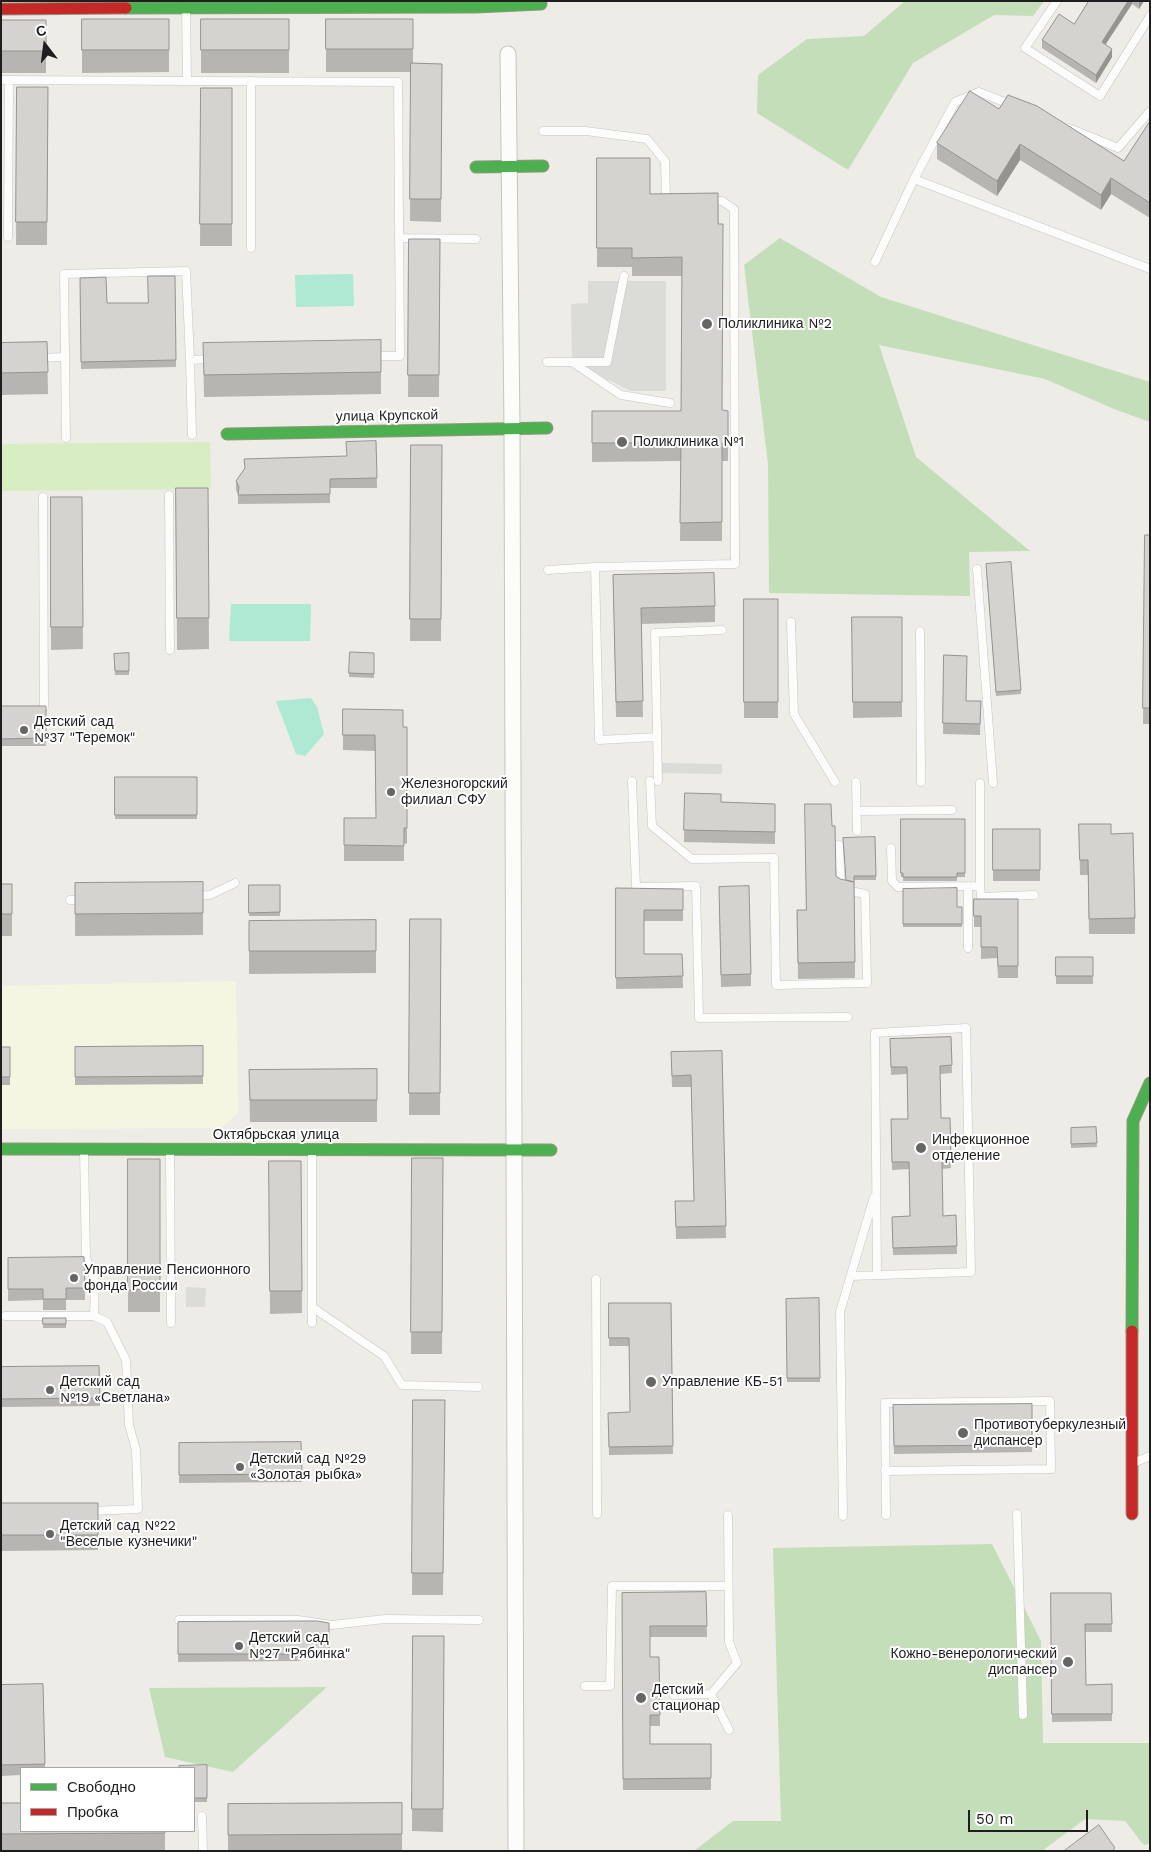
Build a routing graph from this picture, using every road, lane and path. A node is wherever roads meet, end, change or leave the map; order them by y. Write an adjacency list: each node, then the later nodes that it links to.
1 (1057, 1): 5 (lane)
2 (540, 4): 3 (street)
3 (186, 8): 4 (street); 8 (lane)
4 (1, 9)
5 (1150, 16)
6 (508, 54): 14 (street)
7 (5, 80): 8 (lane); 20 (lane)
8 (187, 81): 9 (lane)
9 (251, 81): 21 (lane); 23 (lane)
10 (1016, 107): 17 (lane)
11 (1150, 111): 12 (lane)
12 (1063, 125)
13 (543, 131): 18 (lane)
14 (509, 166): 15 (street); 16 (street); 36 (street)
15 (543, 166)
16 (476, 167)
17 (914, 179): 24 (lane); 25 (lane)
18 (675, 198)
19 (694, 200): 42 (lane)
20 (8, 237)
21 (400, 238): 22 (lane); 27 (lane)
22 (476, 239)
23 (251, 248)
24 (875, 262)
25 (1150, 269)
26 (624, 276): 33 (lane)
27 (362, 357)
28 (29, 358): 29 (lane)
29 (66, 358): 31 (lane); 39 (lane)
30 (218, 359): 31 (lane)
31 (190, 360): 38 (lane)
32 (547, 362): 33 (lane)
33 (572, 362): 34 (lane)
34 (670, 403)
35 (547, 428): 36 (street, улица Крупской)
36 (512, 429): 37 (street, улица Крупской); 77 (street)
37 (227, 434)
38 (192, 435)
39 (66, 438)
40 (169, 495): 48 (lane)
41 (43, 497): 49 (lane)
42 (595, 567): 44 (lane); 50 (lane)
43 (978, 569): 55 (lane)
44 (548, 570)
45 (791, 622): 52 (lane)
46 (722, 630): 50 (lane)
47 (920, 631): 54 (lane)
48 (170, 650)
49 (44, 707)
50 (657, 737): 60 (lane)
51 (632, 781): 70 (lane)
52 (835, 782)
53 (856, 782): 58 (lane)
54 (921, 782)
55 (993, 782)
56 (980, 783): 64 (lane)
57 (952, 810): 58 (lane)
58 (857, 811): 59 (lane)
59 (857, 831)
60 (840, 846)
61 (892, 848): 63 (lane)
62 (235, 883): 66 (lane)
63 (968, 886): 64 (lane); 69 (lane)
64 (980, 886): 65 (lane)
65 (1034, 895)
66 (180, 896)
67 (90, 899): 68 (lane)
68 (70, 900)
69 (968, 948)
70 (848, 1017)
71 (1150, 1083): 72 (street)
72 (1145, 1104): 90 (street)
73 (1, 1149): 74 (street, Октябрьская улица)
74 (84, 1149): 75 (street, Октябрьская улица); 85 (lane)
75 (170, 1149): 76 (street, Октябрьская улица); 86 (lane)
76 (312, 1150): 77 (street, Октябрьская улица); 83 (lane)
77 (515, 1150): 78 (street, Октябрьская улица); 109 (street)
78 (551, 1150)
79 (876, 1188): 80 (lane); 80 (lane); 81 (lane)
80 (877, 1275): 81 (lane)
81 (851, 1276): 98 (lane)
82 (596, 1279): 93 (lane)
83 (312, 1307): 87 (lane); 88 (lane)
84 (5, 1316): 85 (lane)
85 (94, 1316): 92 (lane)
86 (171, 1322)
87 (312, 1323)
88 (478, 1387)
89 (1150, 1456): 90 (lane)
90 (1132, 1463): 95 (street)
91 (885, 1471): 91 (lane); 97 (lane)
92 (80, 1511)
93 (597, 1514)
94 (1017, 1514): 105 (lane)
95 (1132, 1514)
96 (728, 1515): 99 (lane)
97 (886, 1515)
98 (843, 1516)
99 (728, 1586): 102 (lane); 103 (lane)
100 (179, 1620): 101 (lane)
101 (478, 1620)
102 (585, 1686)
103 (711, 1694): 104 (lane); 106 (lane)
104 (674, 1695)
105 (1023, 1715)
106 (729, 1730)
107 (202, 1816): 108 (lane)
108 (203, 1851)
109 (516, 1851)

